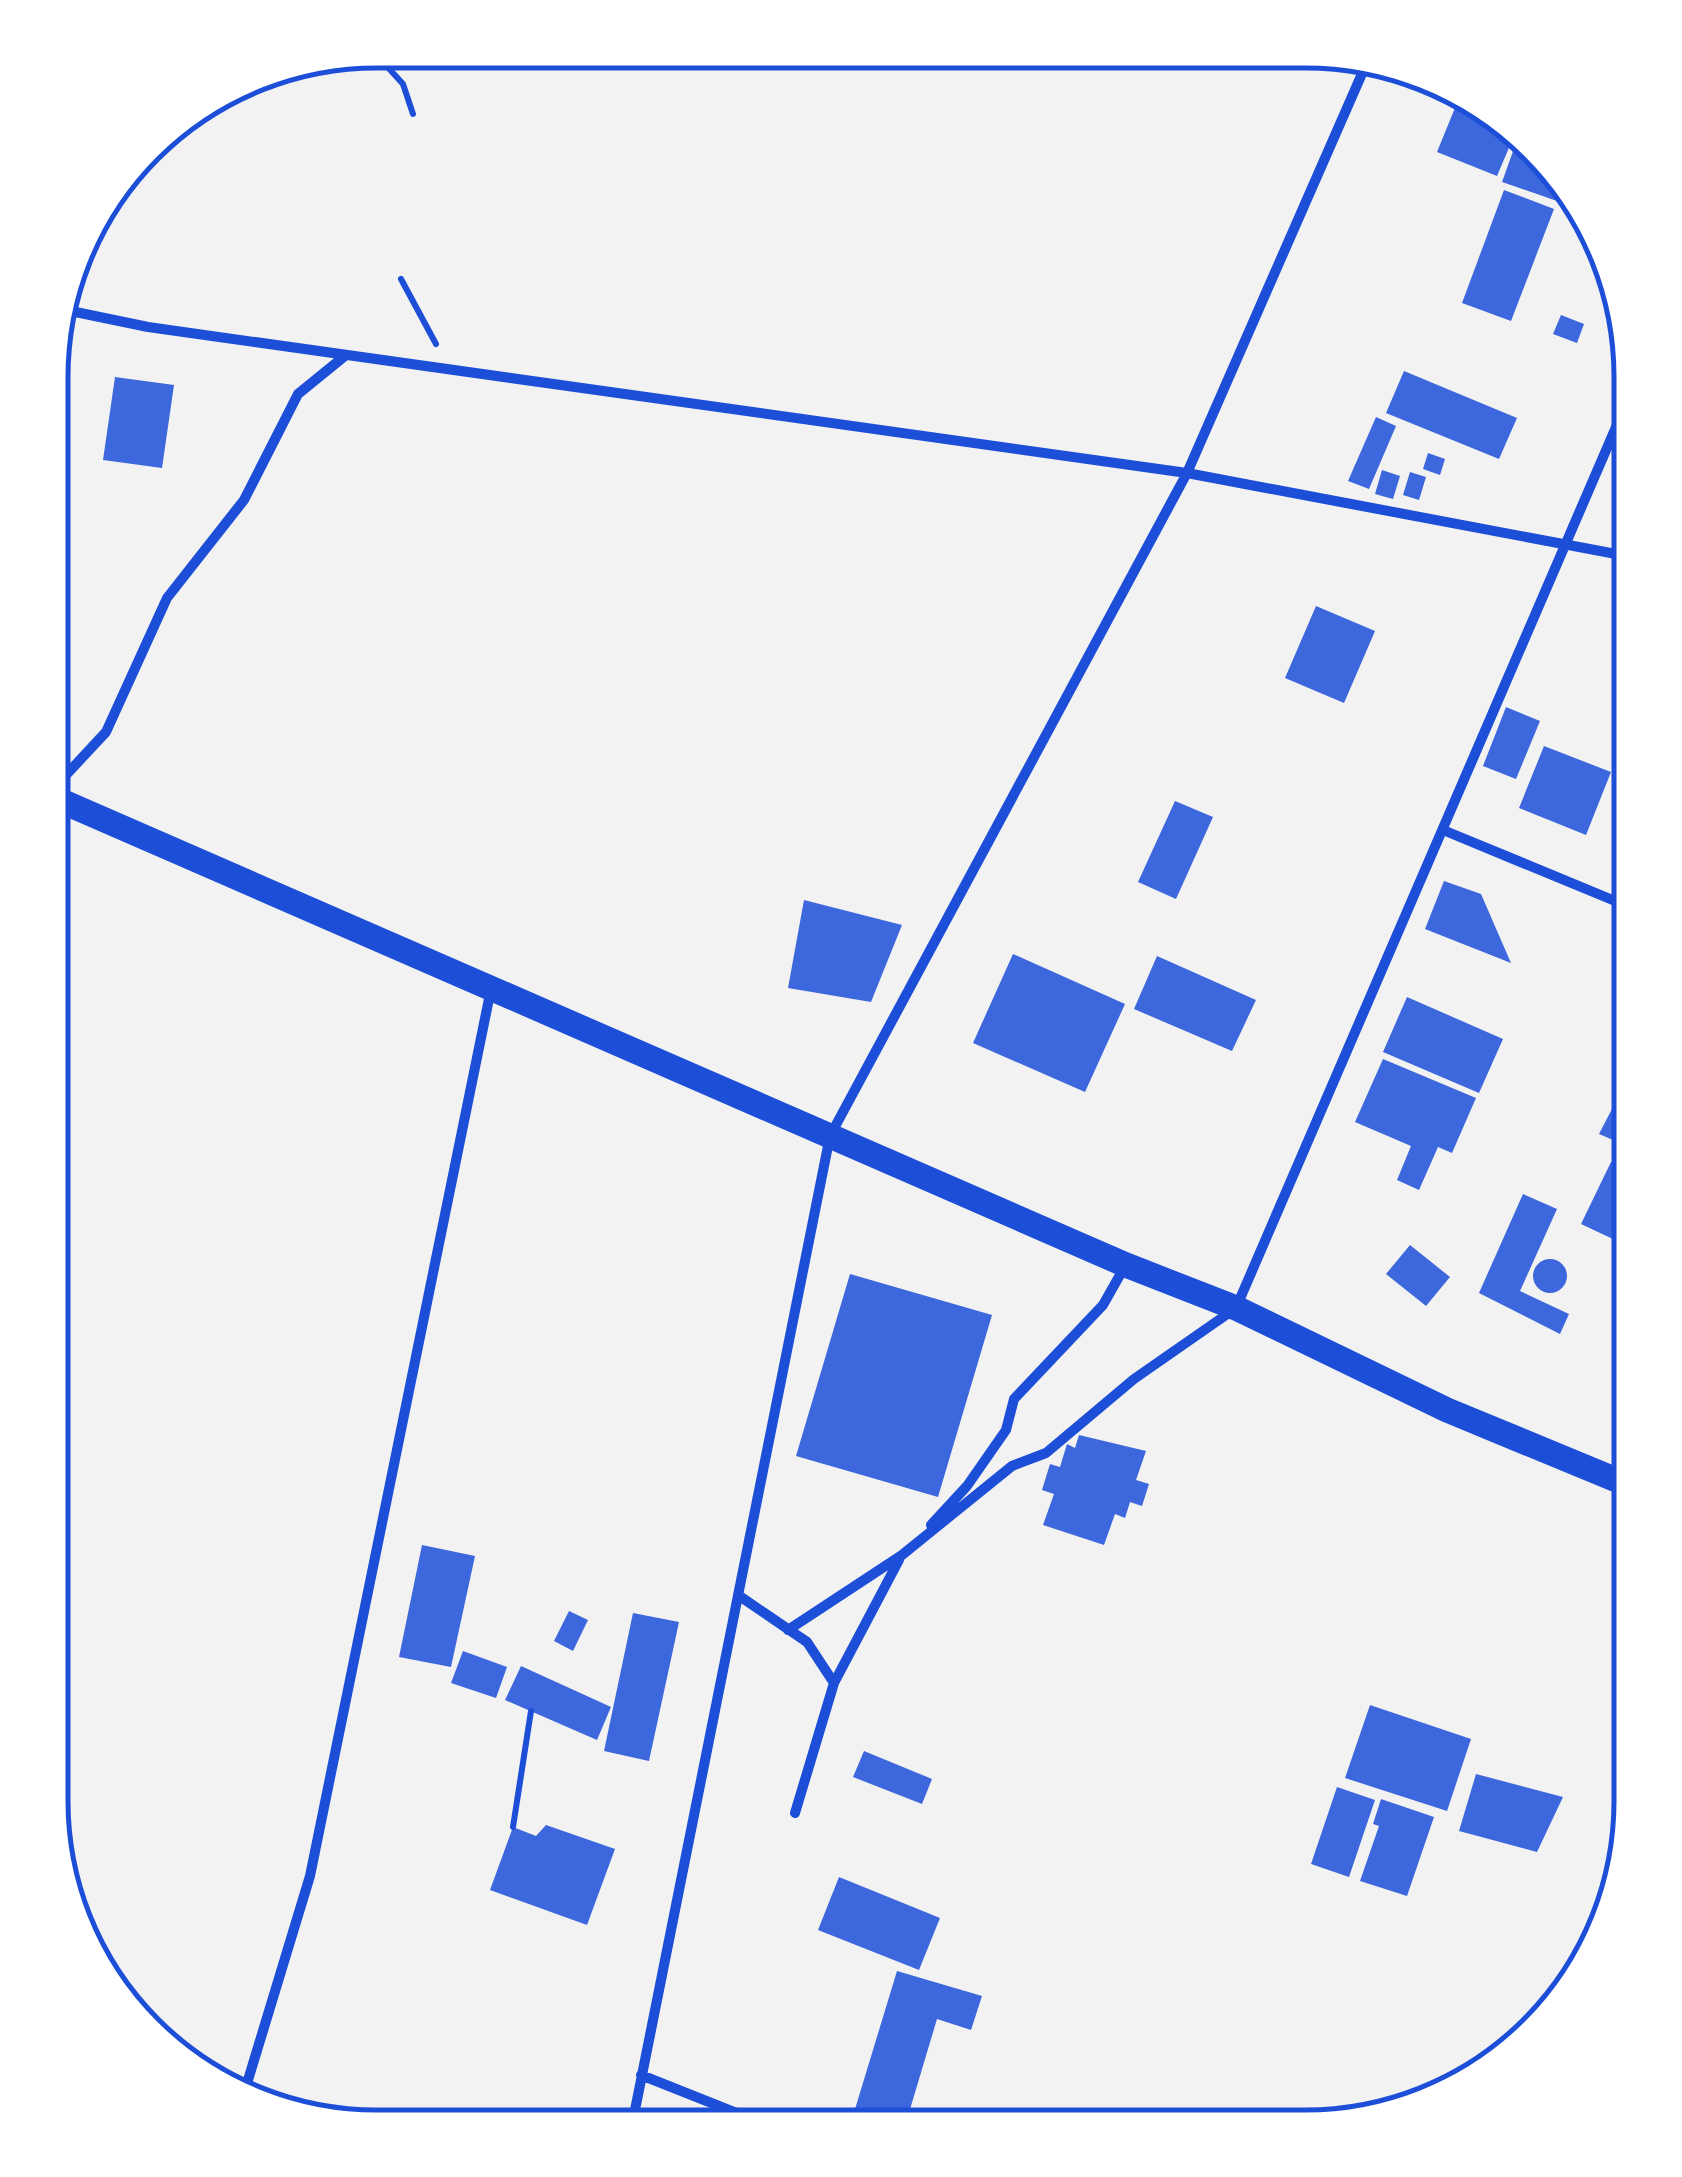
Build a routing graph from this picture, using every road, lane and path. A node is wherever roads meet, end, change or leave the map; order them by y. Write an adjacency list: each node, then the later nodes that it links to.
1 (388, 68): 3 (path)
2 (1362, 73): 9 (street)
3 (413, 114)
4 (401, 279): 7 (path)
5 (75, 312): 6 (street)
6 (346, 355): 7 (street); 12 (street)
7 (449, 369): 9 (street)
8 (1614, 432): 10 (street)
9 (1187, 472): 10 (street); 17 (street)
10 (1566, 545): 11 (street); 14 (street)
11 (1614, 553)
12 (67, 774)
13 (67, 804): 16 (main road)
14 (1442, 830): 15 (street); 19 (street)
15 (1614, 901)
16 (492, 989): 17 (main road); 29 (street)
17 (830, 1136): 18 (main road); 22 (street)
18 (1126, 1265): 19 (main road); 21 (street)
19 (1236, 1308): 20 (main road); 21 (street)
20 (1614, 1479)
21 (902, 1555): 23 (street); 24 (street)
22 (738, 1595): 23 (street); 28 (street)
23 (788, 1630): 24 (street)
24 (834, 1684): 26 (street)
25 (531, 1711): 27 (path)
26 (795, 1813)
27 (513, 1827)
28 (641, 2075): 30 (street); 31 (street)
29 (248, 2081)
30 (635, 2109)
31 (726, 2109)

